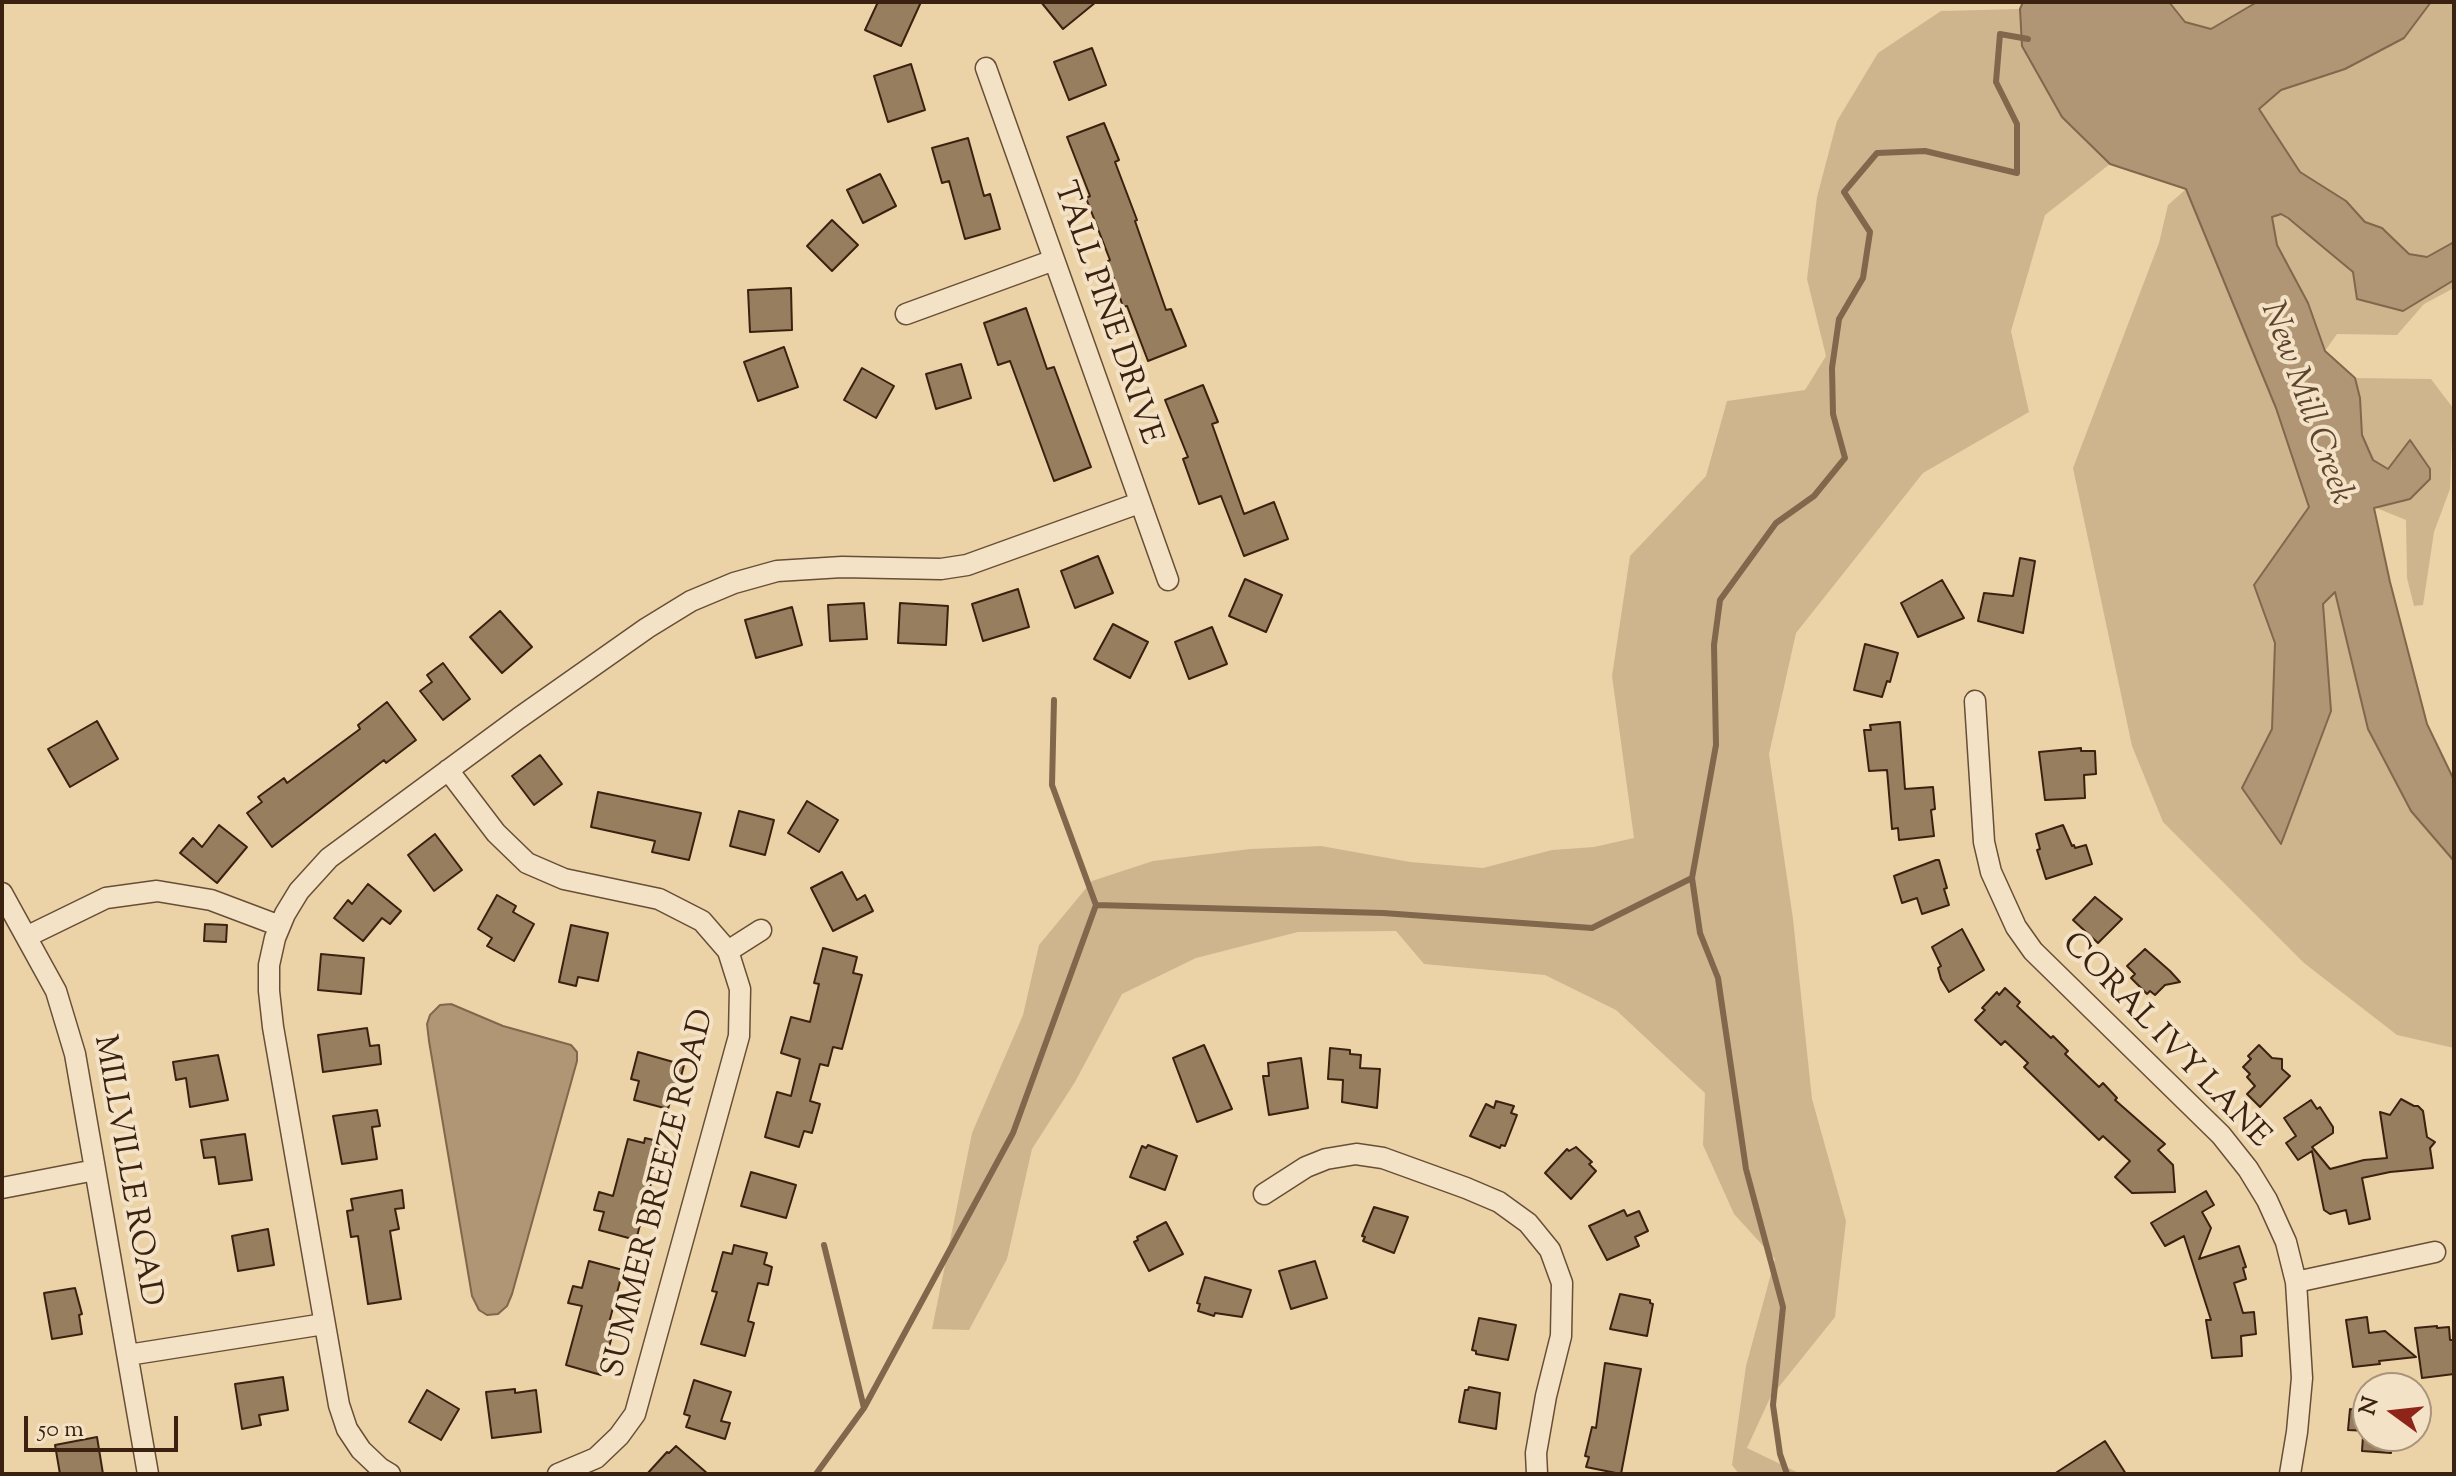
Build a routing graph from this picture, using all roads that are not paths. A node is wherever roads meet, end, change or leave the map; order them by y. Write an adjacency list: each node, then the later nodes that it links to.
1 (986, 68): 2 (street, TALL PINE DRIVE)
2 (1054, 260): 3 (street); 4 (street, TALL PINE DRIVE)
3 (906, 314)
4 (1139, 503): 5 (street, TALL PINE DRIVE); 7 (street)
5 (1168, 580)
6 (1975, 701): 17 (street, CORAL IVY LANE)
7 (448, 770): 9 (street); 12 (street, SUMMER BREEZE ROAD)
8 (2, 893): 11 (street, MILLVILLE ROAD)
9 (280, 926): 11 (street); 18 (street)
10 (761, 930): 12 (street)
11 (28, 936): 13 (street, MILLVILLE ROAD)
12 (728, 951): 22 (street, SUMMER BREEZE ROAD)
13 (95, 1170): 14 (street); 19 (street, MILLVILLE ROAD)
14 (2, 1188)
15 (1264, 1194): 23 (street)
16 (2435, 1252): 17 (street)
17 (2296, 1282): 24 (street, CORAL IVY LANE)
18 (324, 1324): 19 (street); 21 (street)
19 (128, 1355): 20 (street, MILLVILLE ROAD)
20 (148, 1474)
21 (390, 1474)
22 (558, 1474)
23 (1537, 1474)
24 (2290, 1474)

